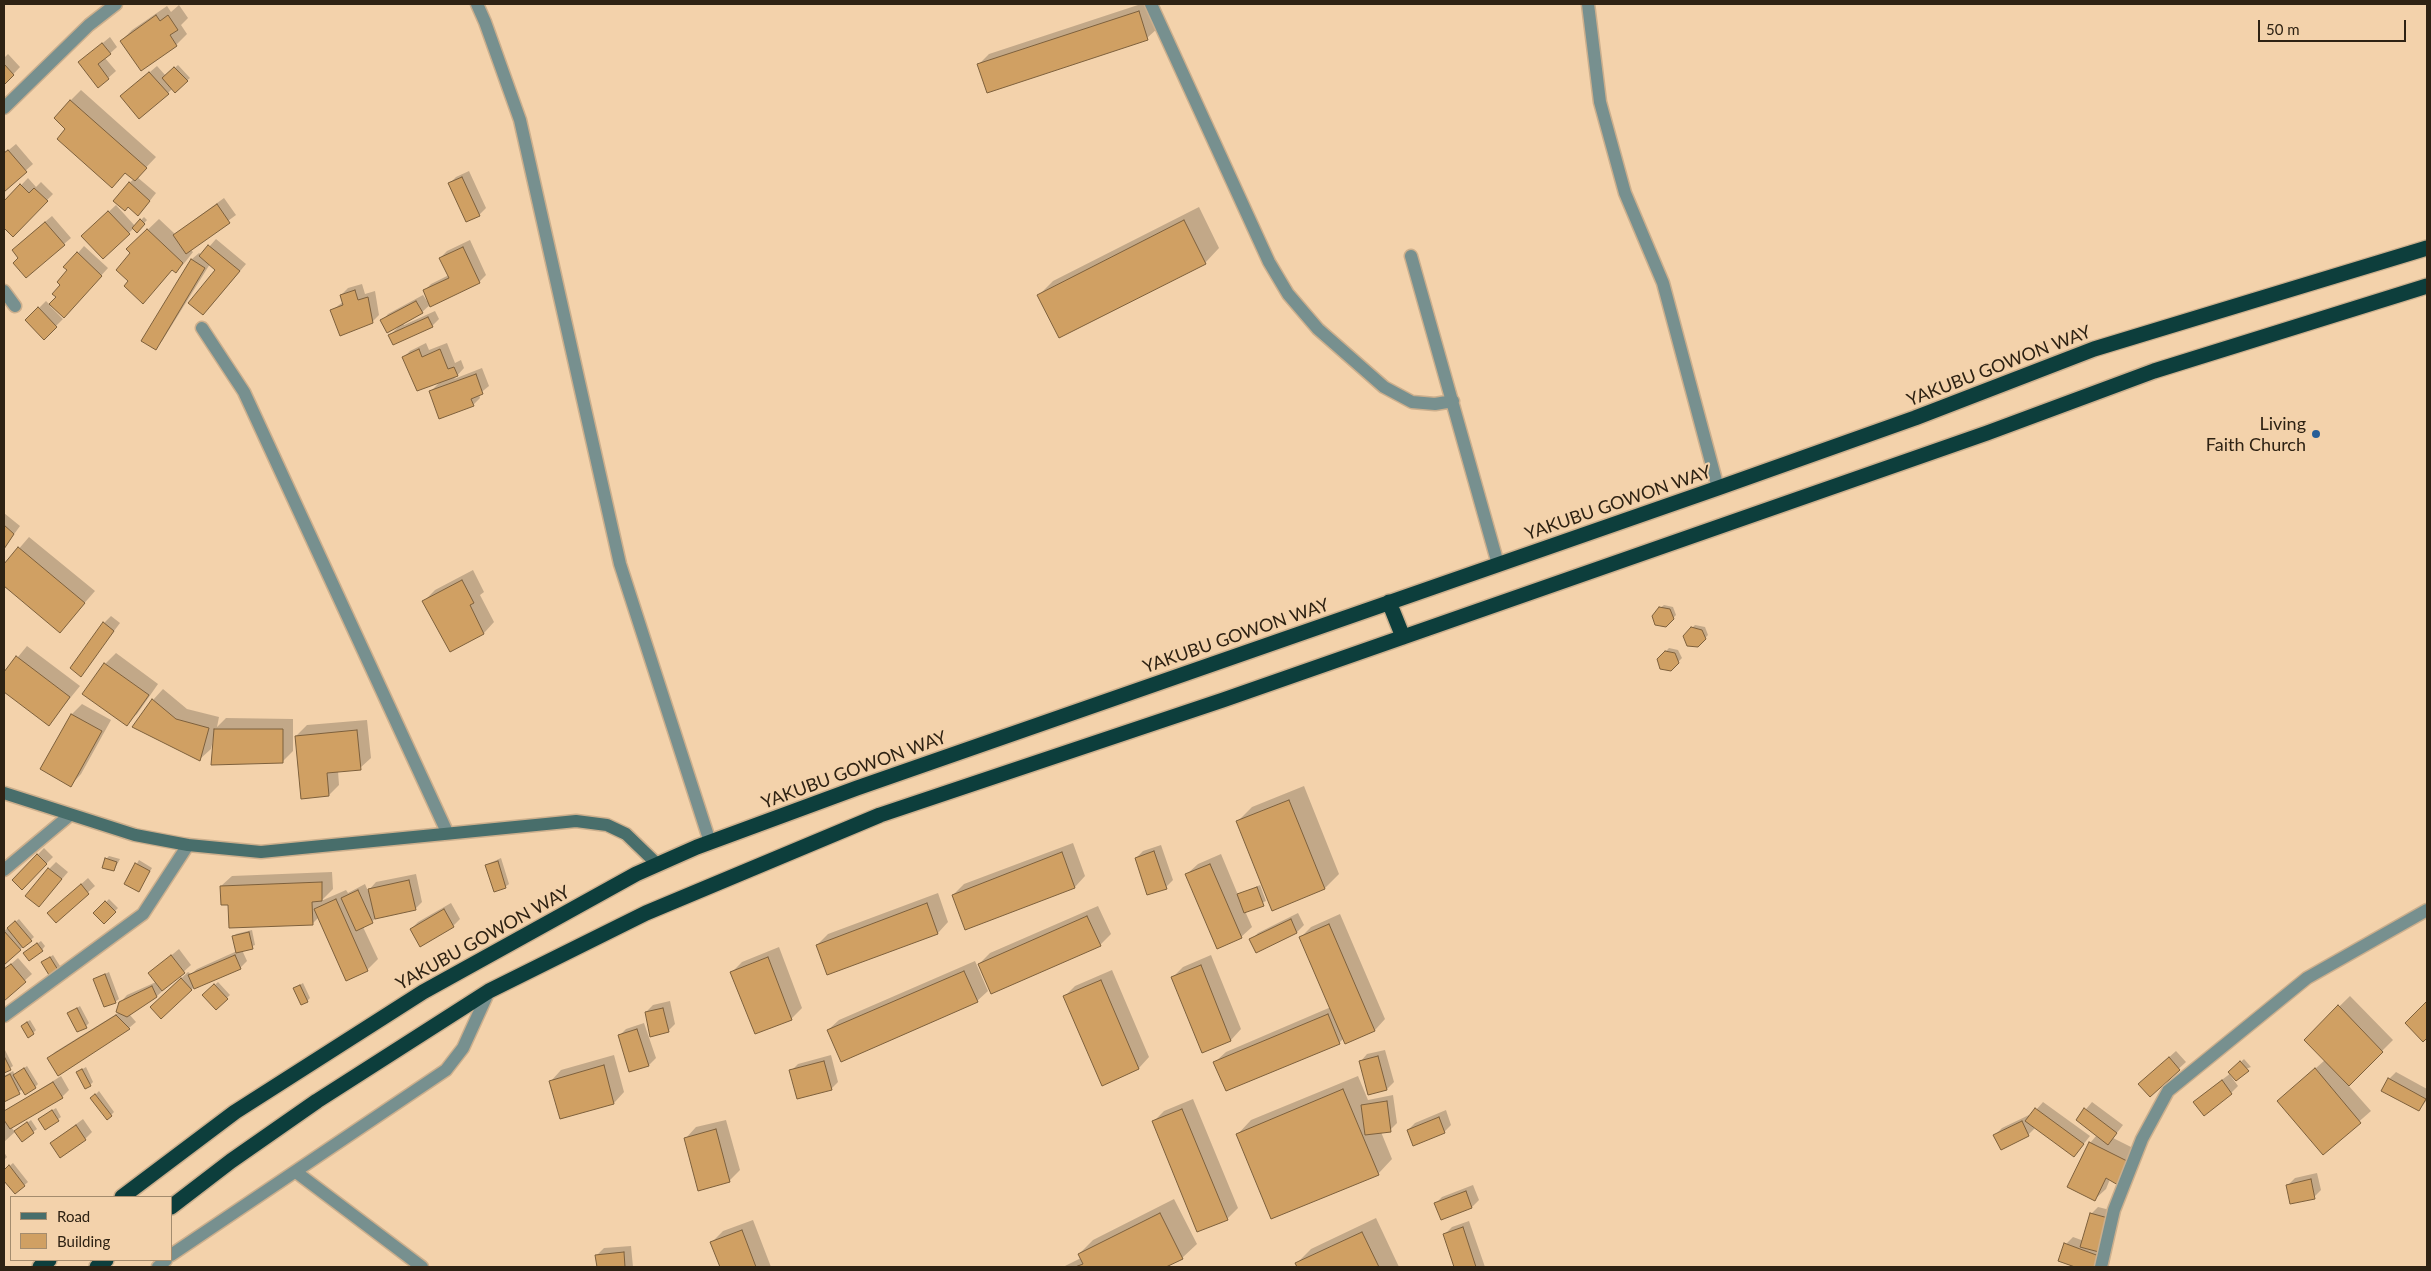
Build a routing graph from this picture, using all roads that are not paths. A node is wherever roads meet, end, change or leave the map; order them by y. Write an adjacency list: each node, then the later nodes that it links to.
1 (116, 4): 5 (street)
2 (477, 4): 20 (street)
3 (1151, 4): 12 (street)
4 (1588, 4): 13 (street)
5 (4, 108)
6 (2427, 248): 13 (highway, YAKUBU GOWON WAY)
7 (1411, 256): 12 (street)
8 (2427, 286): 16 (highway)
9 (4, 291): 10 (street)
10 (15, 306)
11 (202, 328): 19 (street)
12 (1453, 401): 14 (street)
13 (1718, 488): 14 (highway, YAKUBU GOWON WAY)
14 (1498, 564): 15 (highway, YAKUBU GOWON WAY)
15 (1389, 602): 16 (highway); 20 (highway, YAKUBU GOWON WAY)
16 (1402, 637): 25 (highway)
17 (4, 792): 18 (street)
18 (70, 815): 21 (street); 23 (street)
19 (447, 832): 21 (street); 22 (street)
20 (710, 842): 22 (highway, YAKUBU GOWON WAY)
21 (188, 845): 26 (street)
22 (657, 864): 28 (highway, YAKUBU GOWON WAY)
23 (4, 870)
24 (2427, 910): 32 (street)
25 (490, 991): 27 (street); 29 (highway)
26 (4, 1016)
27 (296, 1172): 30 (street); 31 (street)
28 (123, 1196)
29 (172, 1206)
30 (172, 1255)
31 (422, 1267)
32 (2101, 1267)

